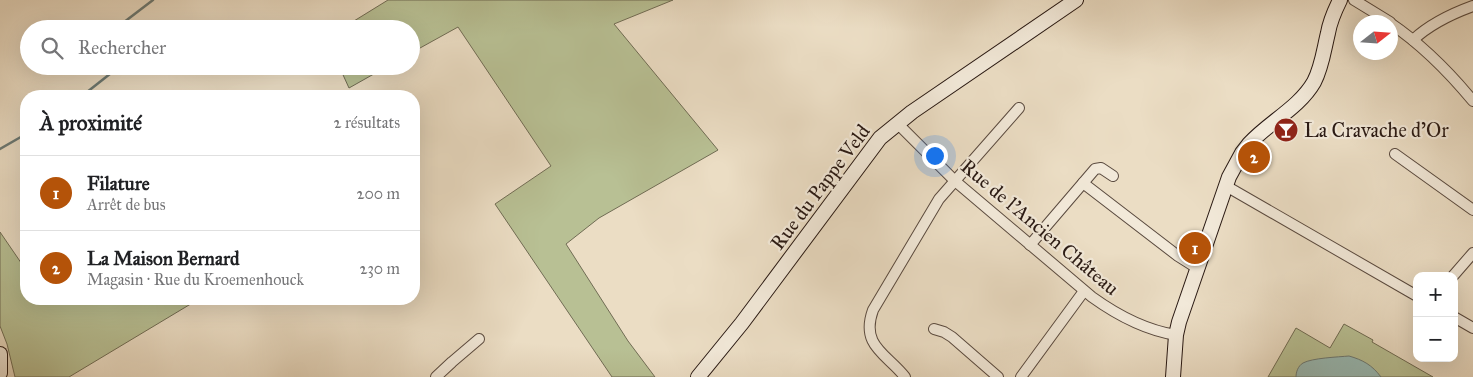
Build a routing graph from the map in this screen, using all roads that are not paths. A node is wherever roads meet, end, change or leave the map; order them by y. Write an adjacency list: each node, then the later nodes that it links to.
1 (1076, 0): 11 (street, Rue du Pappe Veld)
2 (1340, 0): 8 (street)
3 (1352, 0): 5 (street); 8 (street)
4 (1473, 6): 7 (street)
5 (1377, 15)
6 (1398, 29): 7 (street)
7 (1413, 40): 9 (street)
8 (1322, 60): 16 (street)
9 (1473, 101)
10 (1019, 108): 14 (street)
11 (897, 123): 14 (street, Rue de l'Ancien Château); 33 (street, Rue du Pappe Veld)
12 (1395, 154): 17 (street)
13 (1112, 176): 15 (street)
14 (955, 181): 18 (street, Rue de l'Ancien Château); 34 (street)
15 (1083, 183): 18 (street); 20 (street)
16 (1226, 186): 20 (street); 23 (street)
17 (1473, 210)
18 (1030, 245): 22 (street, Rue de l'Ancien Château)
19 (1473, 253): 21 (street)
20 (1197, 268): 27 (street)
21 (1456, 272)
22 (1084, 291): 27 (street, Rue de l'Ancien Château); 36 (street)
23 (1413, 294)
24 (1458, 319): 25 (street)
25 (1473, 328)
26 (934, 329): 35 (street)
27 (1176, 335): 37 (street)
28 (480, 339): 32 (street)
29 (0, 354): 30 (street)
30 (0, 372): 31 (street)
31 (2, 377)
32 (436, 377)
33 (698, 377)
34 (905, 377)
35 (998, 377)
36 (1021, 377)
37 (1173, 377)

